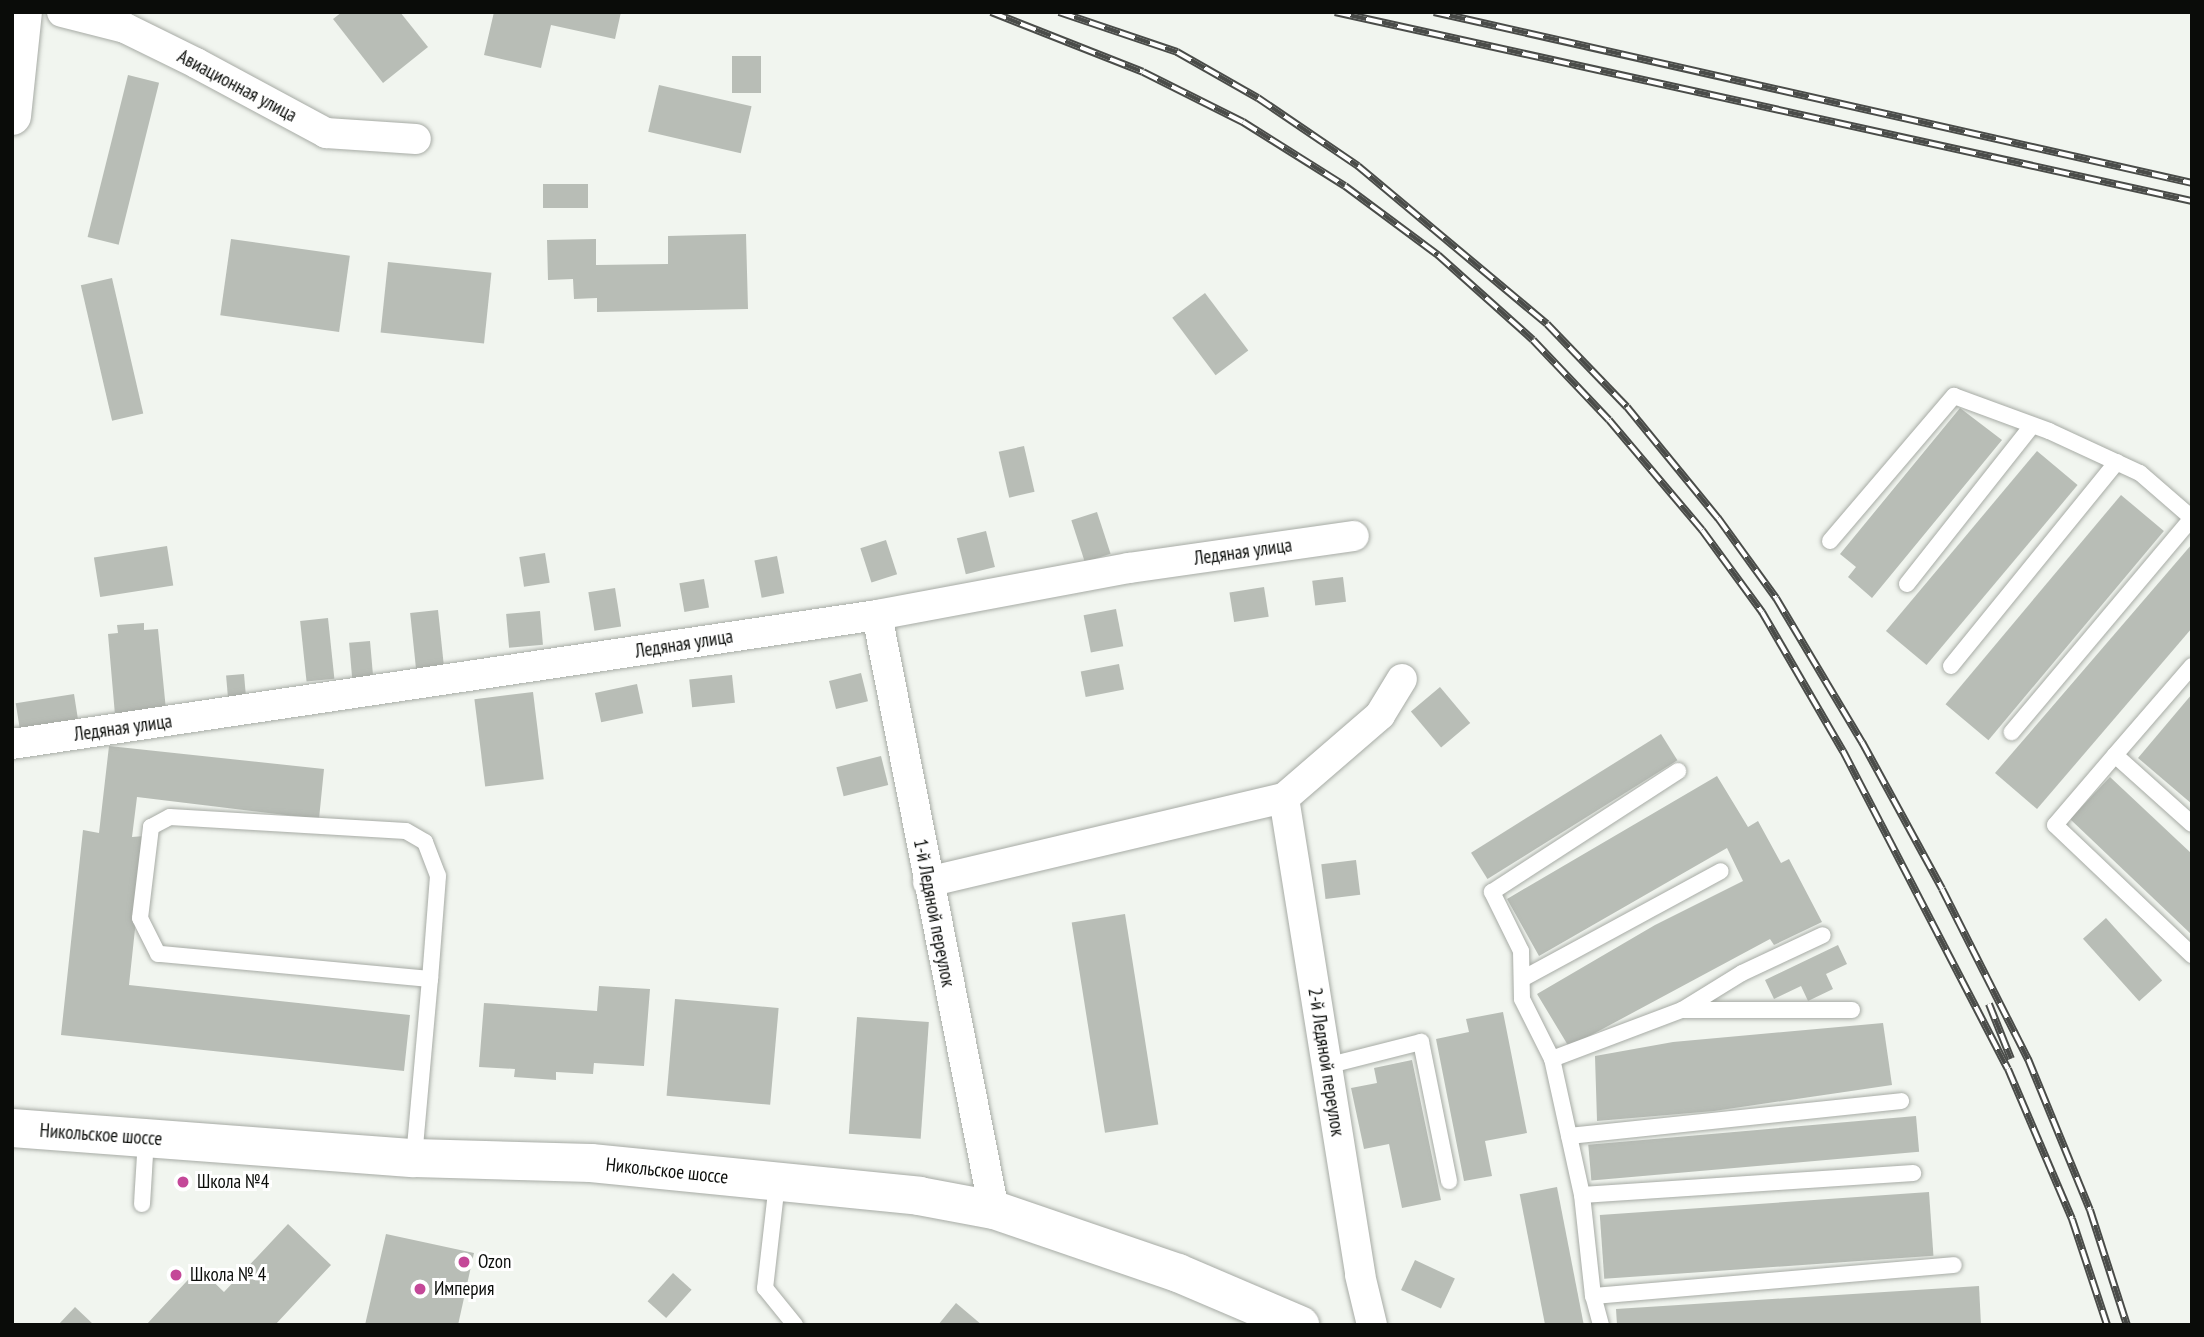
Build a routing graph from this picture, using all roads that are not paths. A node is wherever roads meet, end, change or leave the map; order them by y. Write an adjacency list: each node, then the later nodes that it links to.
1 (23, 12): 5 (street, bridge)
2 (33, 12): 4 (street)
3 (62, 12): 6 (street, Авиационная улица)
4 (12, 16)
5 (12, 116)
6 (416, 139)
7 (2032, 426): 8 (lane); 10 (lane); 11 (lane)
8 (2116, 462): 13 (lane); 16 (lane)
9 (1354, 536): 12 (street, Ледяная улица)
10 (1830, 541)
11 (1907, 584)
12 (877, 615): 17 (street, Ледяная улица); 23 (street, 1-й Ледяной переулок)
13 (1951, 666)
14 (2192, 666): 18 (lane)
15 (1402, 679): 20 (street)
16 (2012, 732)
17 (12, 744)
18 (2115, 755): 21 (lane); 25 (lane)
19 (1678, 772): 27 (lane)
20 (1284, 798): 23 (street); 31 (street, 2-й Ледяной переулок)
21 (2192, 824)
22 (1721, 871): 27 (lane)
23 (928, 881): 42 (street, 1-й Ледяной переулок)
24 (1823, 935): 28 (lane)
25 (2192, 955)
26 (430, 979): 26 (lane); 36 (lane)
27 (1522, 979): 30 (lane)
28 (1682, 1010): 29 (lane); 30 (lane)
29 (1852, 1010)
30 (1552, 1059): 34 (lane)
31 (1326, 1066): 38 (lane); 48 (street, 2-й Ледяной переулок)
32 (1901, 1101): 34 (lane)
33 (12, 1128): 35 (street, Никольское шоссе)
34 (1569, 1136): 40 (lane)
35 (146, 1138): 36 (street, Никольское шоссе); 41 (lane)
36 (414, 1158): 39 (street, Никольское шоссе)
37 (1913, 1173): 40 (lane)
38 (1449, 1181)
39 (777, 1183): 42 (street, Никольское шоссе); 46 (lane)
40 (1582, 1195): 44 (lane)
41 (142, 1204)
42 (994, 1210): 45 (street, Никольское шоссе)
43 (1954, 1265): 44 (lane)
44 (1594, 1296): 49 (lane)
45 (1250, 1316): 47 (street, Никольское шоссе)
46 (795, 1325)
47 (1300, 1325)
48 (1372, 1325)
49 (1601, 1325)

